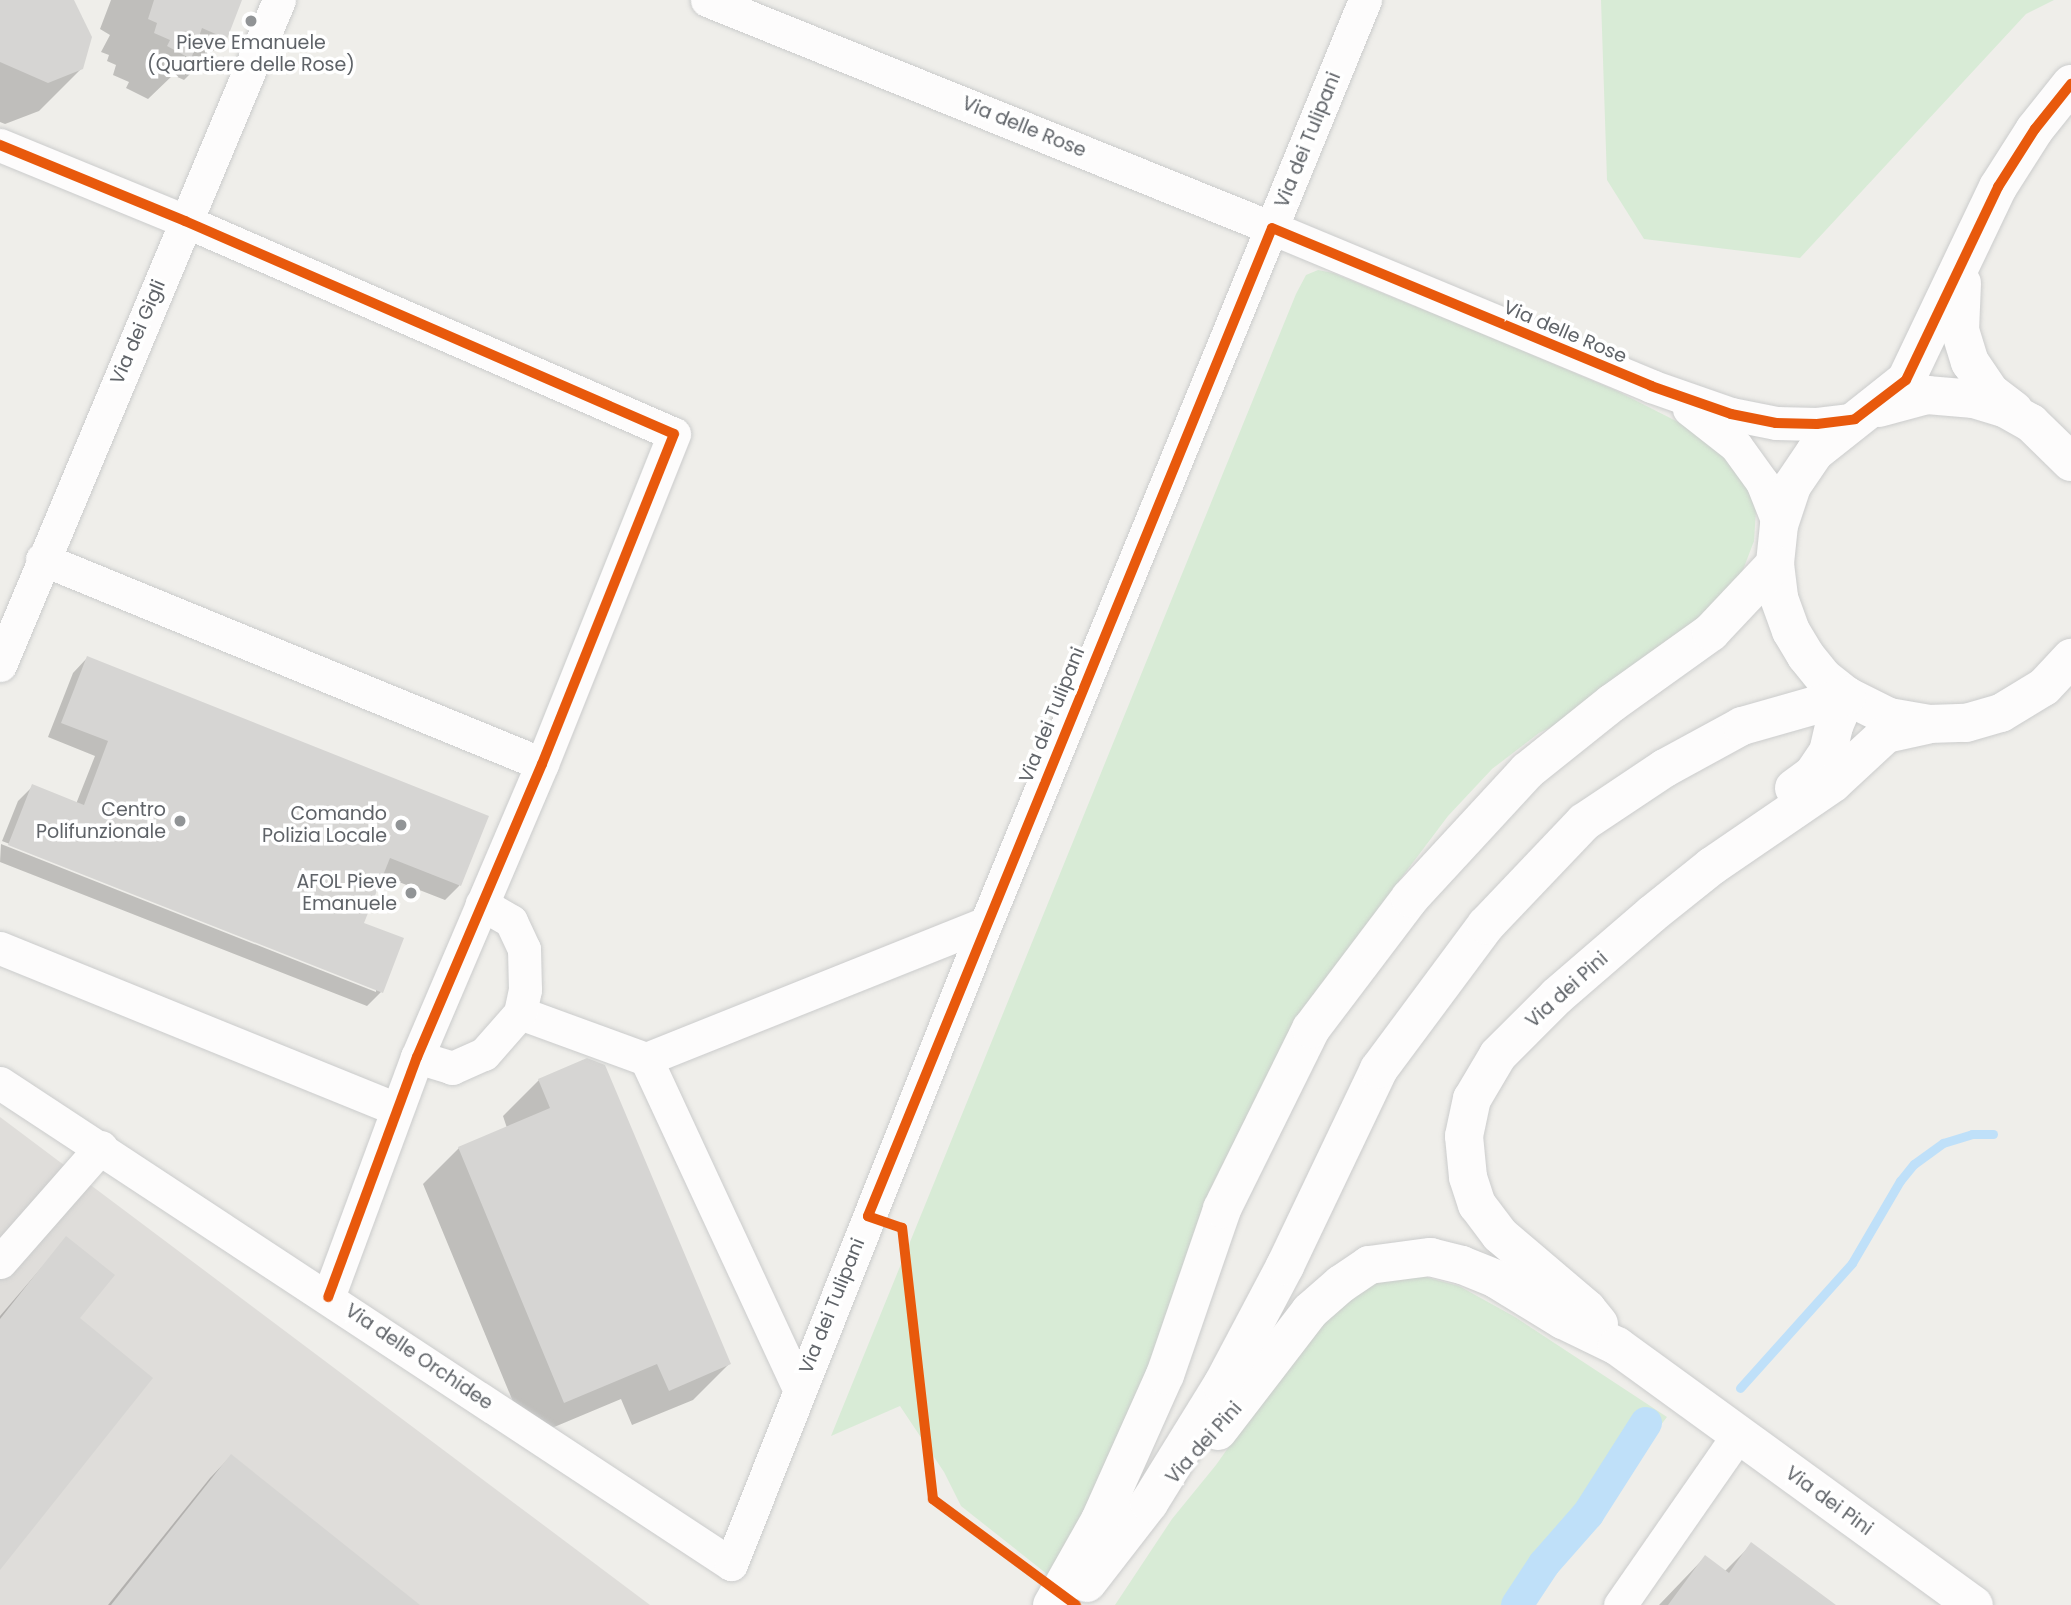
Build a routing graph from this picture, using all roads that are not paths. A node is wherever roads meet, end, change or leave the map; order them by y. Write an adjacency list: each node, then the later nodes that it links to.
1 (279, 0): 6 (street, Via dei Gigli)
2 (707, 0): 7 (street, Via delle Rose)
3 (1365, 0): 7 (street, Via dei Tulipani)
4 (2071, 84): 8 (main road)
5 (0, 145): 6 (street)
6 (185, 221): 14 (street, Via dei Gigli); 20 (street)
7 (1272, 228): 9 (street, Via delle Rose); 22 (street, Via dei Tulipani)
8 (1970, 243): 10 (main road); 11 (main road)
9 (1651, 386): 10 (street, Via delle Rose); 13 (street, Via delle Rose)
10 (1854, 419): 11 (main road); 13 (main road)
11 (2031, 423): 12 (main road)
12 (2068, 456)
13 (1779, 525): 15 (main road)
14 (42, 559): 17 (street, Via dei Gigli); 20 (street)
15 (1775, 564): 18 (main road); 38 (main road)
16 (2071, 658): 19 (main road)
17 (0, 665)
18 (1847, 696): 19 (main road); 31 (main road, Via dei Pini); 36 (main road)
19 (1929, 724): 33 (main road, Via dei Pini)
20 (542, 764): 21 (street)
21 (481, 904): 24 (street); 25 (street)
22 (986, 923): 26 (street); 34 (street, Via dei Tulipani)
23 (0, 948): 28 (street)
24 (520, 1013): 25 (street); 26 (street)
25 (417, 1057): 28 (street)
26 (646, 1059): 34 (street)
27 (0, 1083): 29 (street, Via delle Orchidee)
28 (397, 1109): 32 (street)
29 (101, 1147): 30 (street); 32 (street, Via delle Orchidee)
30 (0, 1262)
31 (1496, 1279): 33 (main road, Via dei Pini); 36 (main road, Via dei Pini)
32 (328, 1297): 37 (street, Via delle Orchidee)
33 (1617, 1346): 35 (main road, Via dei Pini)
34 (799, 1388): 37 (street, Via dei Tulipani)
35 (1738, 1435): 40 (street); 41 (main road, Via dei Pini)
36 (1149, 1503): 39 (main road)
37 (730, 1564)
38 (1052, 1605)
39 (1069, 1605)
40 (1619, 1605)
41 (1974, 1605)

